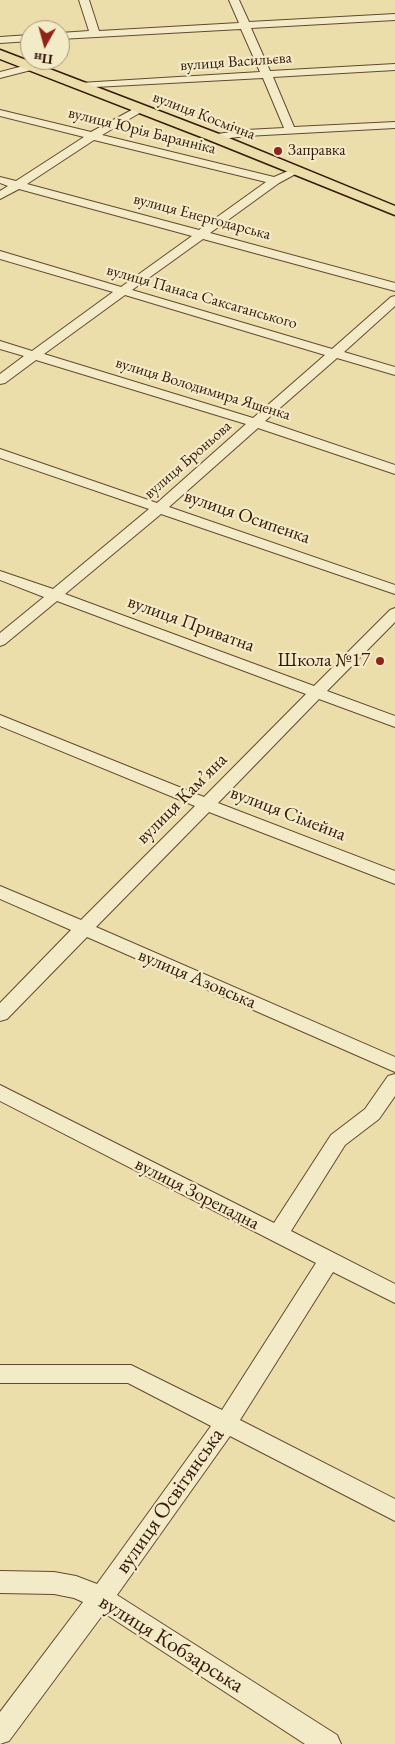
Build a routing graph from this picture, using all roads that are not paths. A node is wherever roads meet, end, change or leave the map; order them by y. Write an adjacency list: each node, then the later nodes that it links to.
1 (84, 0): 5 (street)
2 (234, 0): 4 (street)
3 (395, 17): 4 (street)
4 (244, 24): 5 (street); 14 (street)
5 (95, 34): 6 (street)
6 (70, 35)
7 (20, 39): 8 (street)
8 (0, 40)
9 (0, 54): 10 (main road, вулиця Космічна)
10 (20, 62)
11 (395, 67): 14 (street, вулиця Васильєва)
12 (20, 70): 15 (street)
13 (39, 70): 16 (main road, вулиця Космічна)
14 (266, 74): 16 (street, вулиця Васильєва); 20 (street)
15 (0, 75)
16 (80, 86): 17 (main road, вулиця Космічна)
17 (139, 109): 21 (street); 22 (main road, вулиця Космічна)
18 (0, 113): 21 (street, вулиця Юрія Баранніка)
19 (395, 125): 20 (street)
20 (291, 132): 22 (street)
21 (94, 135): 25 (street, вулиця Юрія Баранніка); 26 (street)
22 (214, 137): 23 (main road, вулиця Космічна)
23 (295, 171): 25 (street); 28 (main road, вулиця Космічна)
24 (0, 180): 26 (street, вулиця Енергодарська)
25 (275, 180): 29 (street)
26 (17, 185): 27 (street); 29 (street, вулиця Енергодарська)
27 (0, 196)
28 (395, 211)
29 (204, 234): 31 (street, вулиця Енергодарська); 32 (street)
30 (0, 256): 32 (street, вулиця Панаса Саксаганського)
31 (395, 287)
32 (124, 291): 35 (street, вулиця Панаса Саксаганського); 36 (street)
33 (395, 300): 35 (street, вулиця Броньова)
34 (0, 345): 36 (street, вулиця Володимира Ященка)
35 (335, 353): 37 (street, вулиця Панаса Саксаганського); 39 (street, вулиця Броньова)
36 (35, 356): 38 (street); 39 (street, вулиця Володимира Ященка)
37 (395, 371)
38 (0, 380)
39 (258, 423): 41 (street, вулиця Володимира Ященка); 42 (street, вулиця Броньова)
40 (0, 452): 42 (street, вулиця Осипенка)
41 (395, 470)
42 (160, 507): 44 (street, вулиця Осипенка); 45 (street, вулиця Броньова)
43 (0, 576): 45 (street, вулиця Приватна)
44 (395, 590)
45 (55, 596): 47 (street, вулиця Броньова); 48 (street, вулиця Приватна)
46 (395, 613): 48 (street, вулиця Кам’яна)
47 (0, 641)
48 (317, 692): 50 (street, вулиця Приватна); 51 (street, вулиця Кам’яна)
49 (0, 720): 51 (street, вулиця Сімейна)
50 (395, 722)
51 (207, 805): 52 (street, вулиця Сімейна); 54 (street, вулиця Кам’яна)
52 (395, 878)
53 (0, 892): 54 (street, вулиця Азовська)
54 (82, 930): 55 (street, вулиця Кам’яна); 56 (street, вулиця Азовська)
55 (0, 1014)
56 (395, 1065)
57 (395, 1081): 59 (street)
58 (0, 1092): 59 (street, вулиця Зорепадна)
59 (277, 1235): 60 (street, вулиця Зорепадна)
60 (328, 1262): 61 (street, вулиця Зорепадна); 63 (street, вулиця Освітянська)
61 (395, 1294)
62 (0, 1374): 63 (street)
63 (226, 1423): 64 (street); 66 (street, вулиця Освітянська)
64 (395, 1511)
65 (0, 1582): 66 (street, вулиця Кобзарська)
66 (102, 1598): 67 (street, вулиця Освітянська); 68 (street, вулиця Кобзарська)
67 (0, 1732)
68 (328, 1744)

